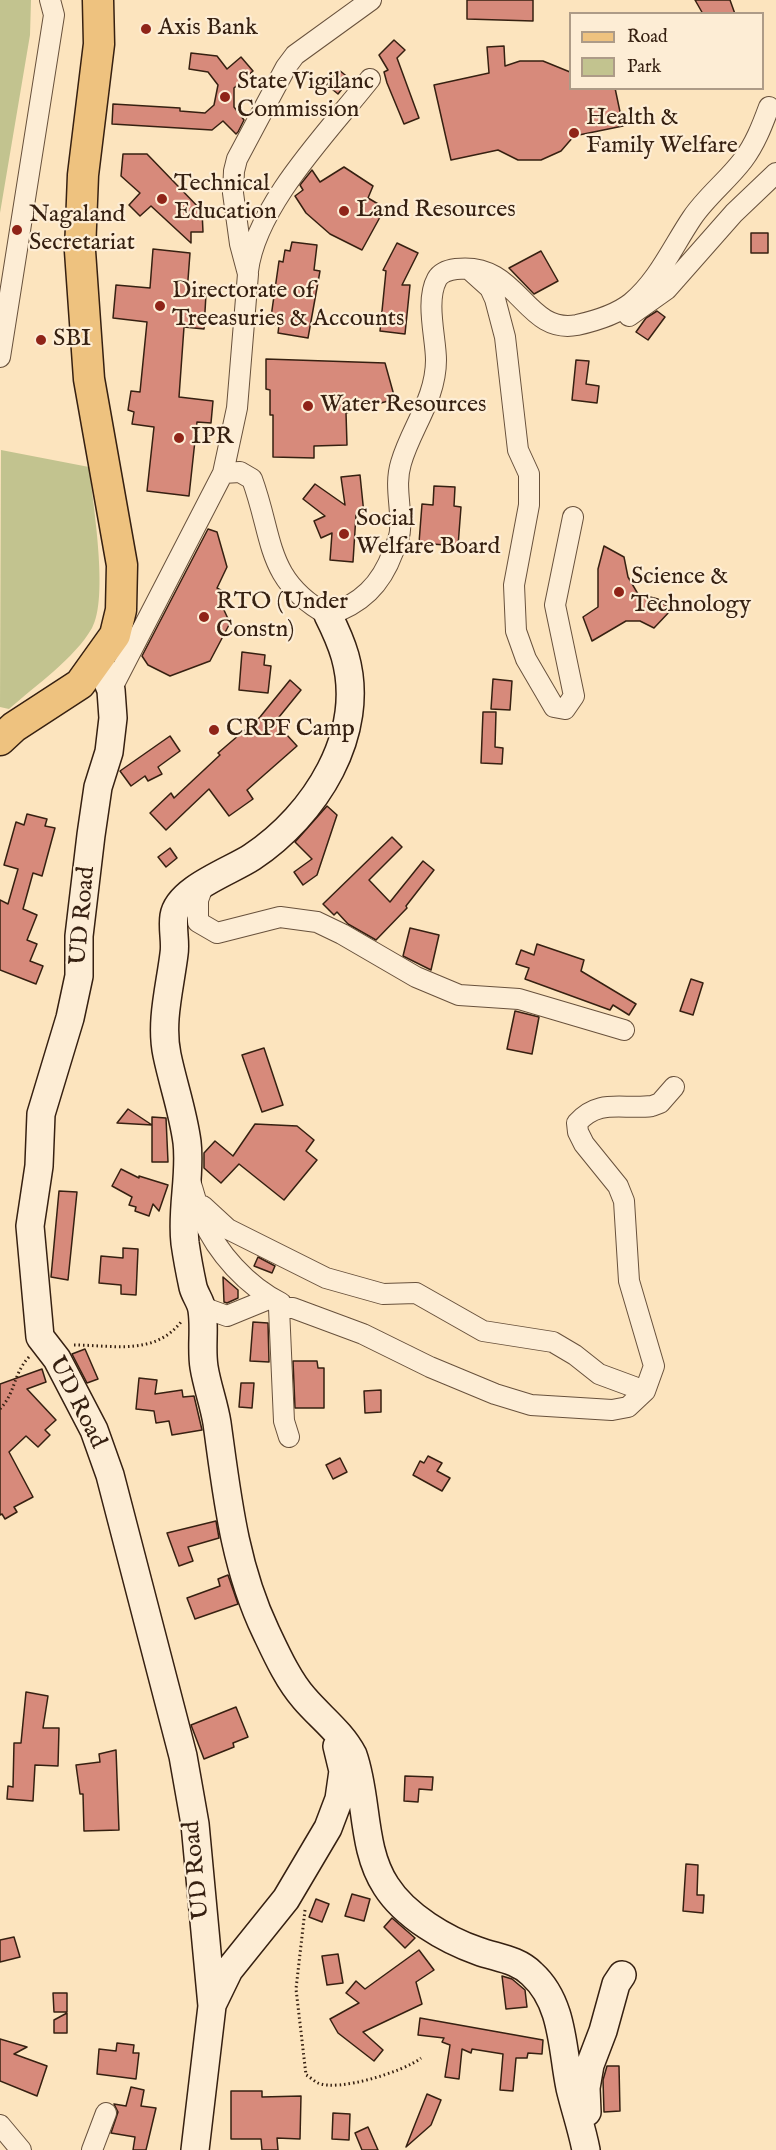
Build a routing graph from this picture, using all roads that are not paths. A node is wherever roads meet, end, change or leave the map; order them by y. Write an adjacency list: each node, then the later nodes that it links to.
1 (50, 0): 10 (street)
2 (98, 0): 14 (main road)
3 (371, 0): 8 (street)
4 (370, 80): 8 (street)
5 (769, 107): 9 (street)
6 (776, 173): 9 (street)
7 (468, 268): 9 (street); 12 (street); 13 (street)
8 (248, 274): 11 (street)
9 (575, 325)
10 (0, 357)
11 (223, 473): 13 (street); 15 (street)
12 (573, 517)
13 (328, 615): 17 (main road)
14 (98, 658): 15 (main road, UD Road); 16 (main road)
15 (111, 690): 27 (main road, UD Road)
16 (0, 741)
17 (204, 884): 18 (street); 20 (main road)
18 (624, 1030)
19 (674, 1087): 23 (street)
20 (192, 1187): 21 (main road); 22 (street); 23 (street)
21 (198, 1298): 22 (street); 25 (main road)
22 (275, 1303): 23 (street); 24 (street)
23 (645, 1391)
24 (289, 1437)
25 (333, 1729): 27 (main road); 30 (main road)
26 (622, 1975): 30 (main road)
27 (212, 2006): 33 (main road, UD Road)
28 (106, 2113): 32 (street)
29 (0, 2125): 31 (street)
30 (584, 2140)
31 (21, 2150)
32 (92, 2150)
33 (195, 2150)

